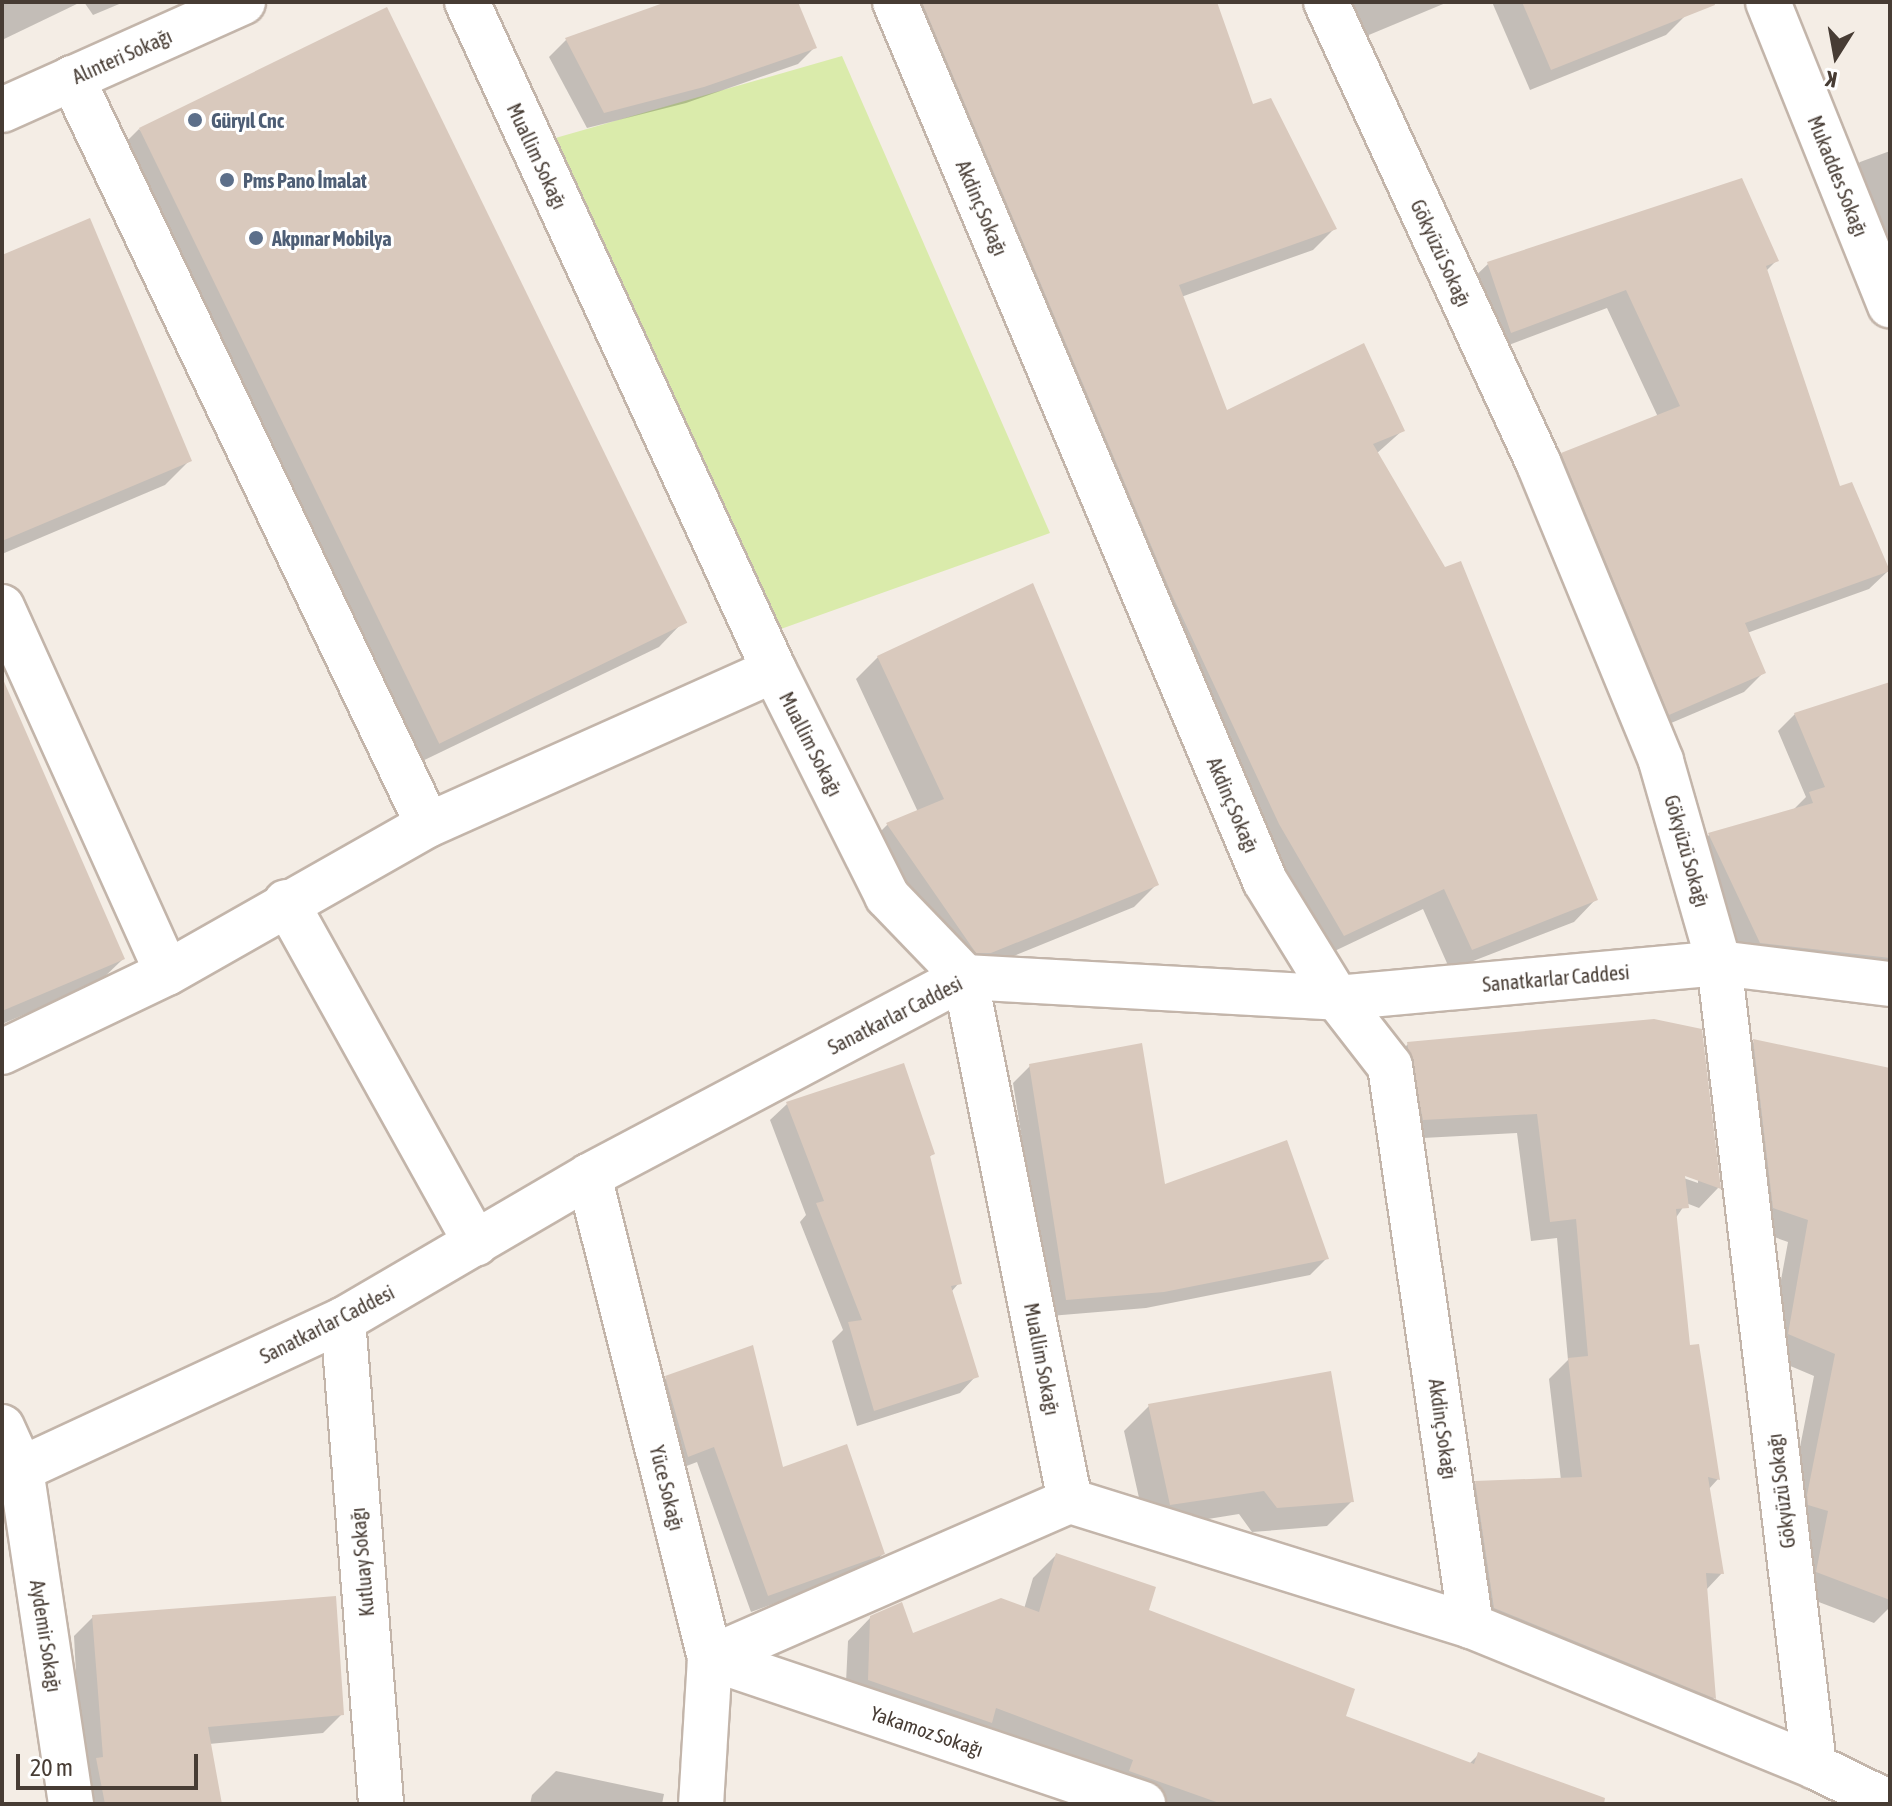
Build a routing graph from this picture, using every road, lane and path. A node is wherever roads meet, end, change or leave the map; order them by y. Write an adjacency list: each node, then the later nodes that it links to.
1 (243, 2): 6 (street, Alınteri Sokağı)
2 (467, 2): 10 (street, Muallim Sokağı)
3 (895, 2): 17 (street, Akdinç Sokağı)
4 (1326, 2): 13 (street, Gökyüzü Sokağı)
5 (1768, 2): 8 (street, Mukaddes Sokağı)
6 (72, 78): 7 (street, Alınteri Sokağı); 11 (street)
7 (2, 110)
8 (1890, 305)
9 (2, 607): 14 (street)
10 (774, 670): 11 (street); 15 (street, Muallim Sokağı)
11 (428, 825): 12 (street)
12 (286, 902): 14 (street); 20 (street)
13 (1719, 963): 16 (street, Sanatkarlar Caddesi); 17 (street, Sanatkarlar Caddesi); 27 (street, Gökyüzü Sokağı)
14 (167, 973): 18 (street)
15 (965, 977): 17 (street, Sanatkarlar Caddesi); 19 (street, Sanatkarlar Caddesi); 24 (street, Muallim Sokağı)
16 (1890, 984)
17 (1337, 998): 25 (street, Akdinç Sokağı)
18 (2, 1052)
19 (589, 1176): 20 (street, Sanatkarlar Caddesi); 26 (street, Yüce Sokağı)
20 (476, 1244): 21 (street, Sanatkarlar Caddesi)
21 (343, 1320): 23 (street, Sanatkarlar Caddesi); 30 (street, Kutluay Sokağı)
22 (2, 1427): 23 (street, Aydemir Sokağı)
23 (11, 1473): 29 (street, Aydemir Sokağı)
24 (1070, 1501): 25 (street); 26 (street)
25 (1471, 1626): 27 (street)
26 (710, 1658): 31 (street, Yüce Sokağı); 32 (street, Yakamoz Sokağı)
27 (1814, 1766): 28 (street)
28 (1890, 1803)
29 (71, 1804)
30 (381, 1804)
31 (701, 1804)
32 (1143, 1804)

